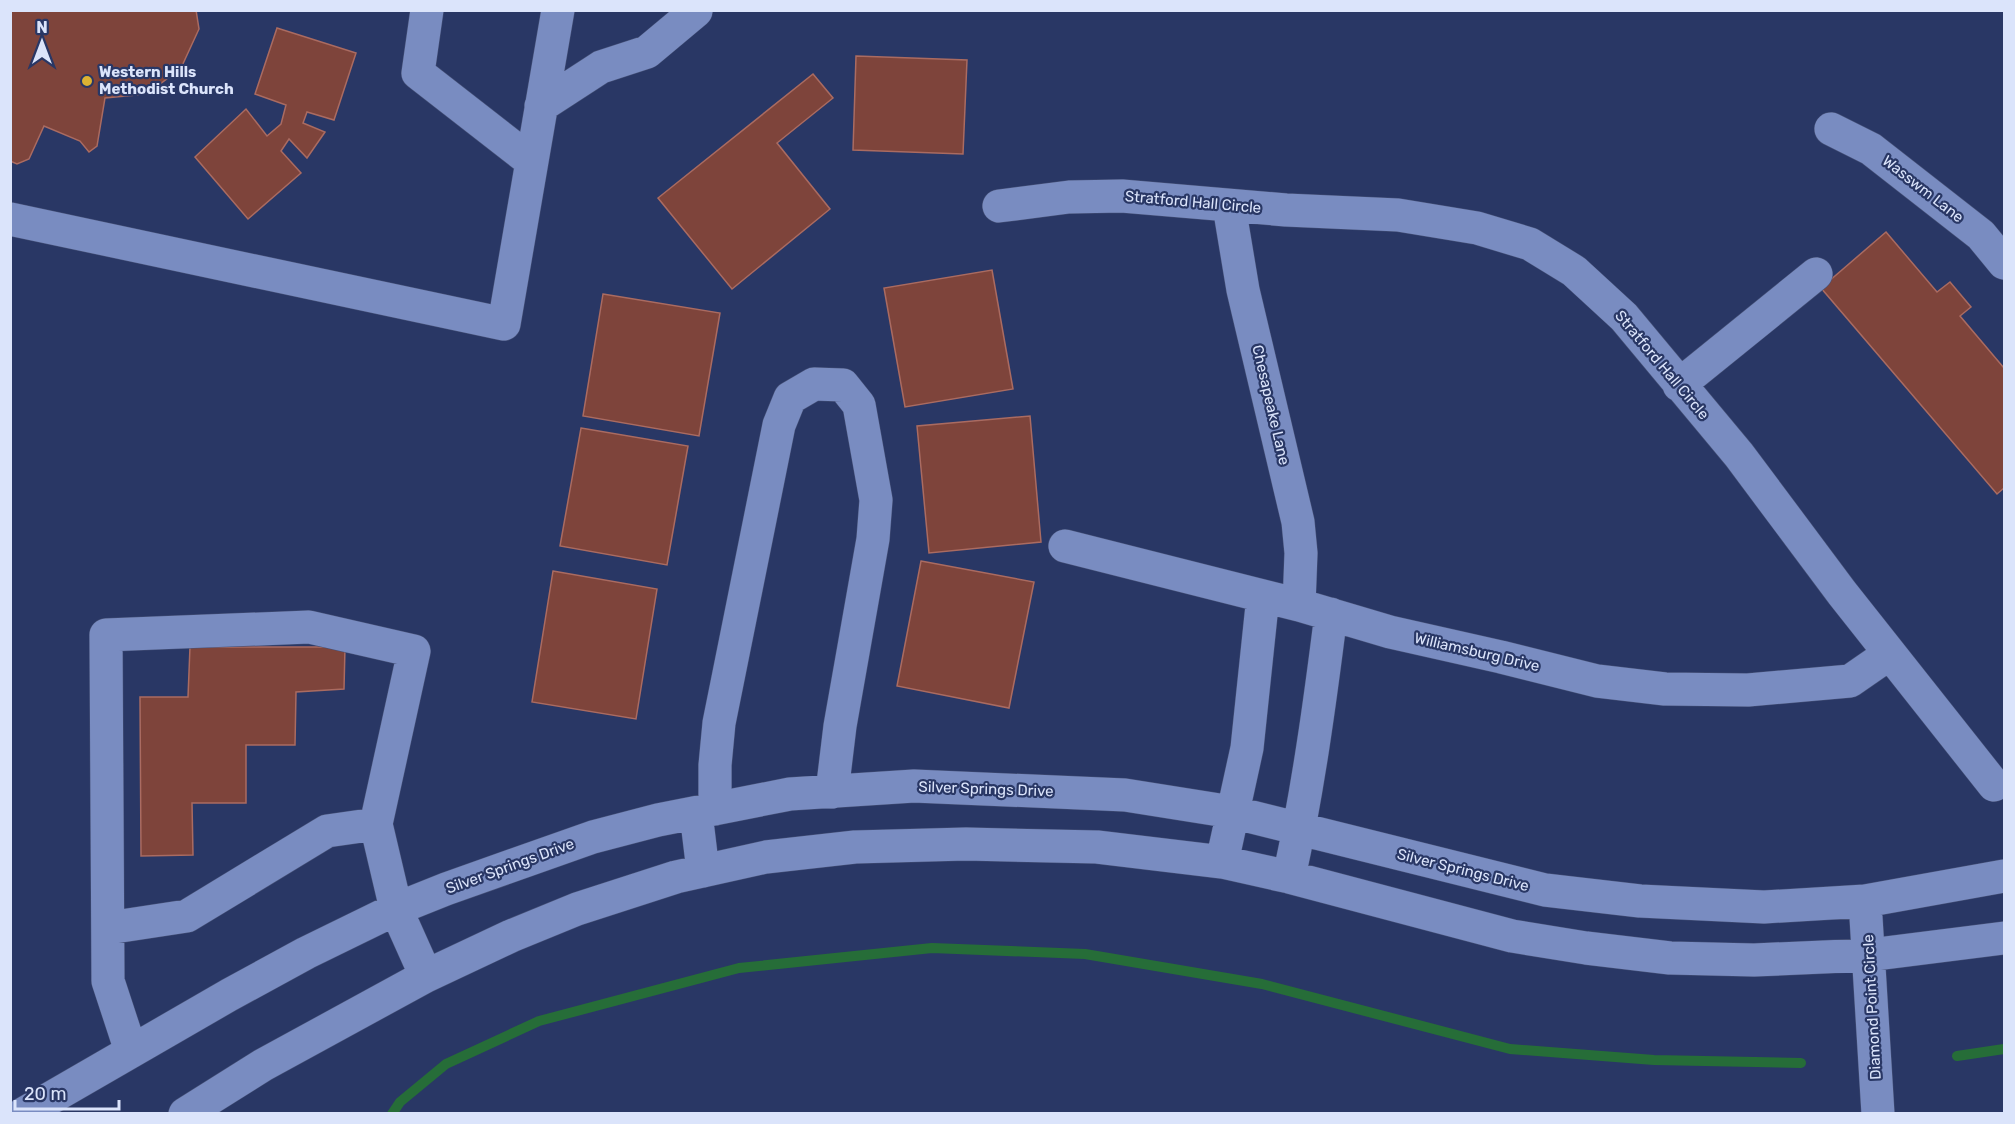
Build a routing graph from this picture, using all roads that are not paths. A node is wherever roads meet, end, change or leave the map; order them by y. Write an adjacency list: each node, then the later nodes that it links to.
1 (427, 10): 6 (street)
2 (558, 10): 4 (street)
3 (696, 11): 4 (street)
4 (541, 106): 6 (street)
5 (1831, 129): 10 (street, Wasswm Lane)
6 (531, 161): 9 (street)
7 (999, 206): 8 (street, Stratford Hall Circle)
8 (1229, 206): 12 (street, Stratford Hall Circle); 15 (street, Chesapeake Lane)
9 (10, 219)
10 (2004, 263)
11 (1816, 274): 12 (street)
12 (1679, 385): 17 (street, Stratford Hall Circle)
13 (1065, 546): 14 (street, Williamsburg Drive)
14 (1263, 597): 15 (street, Williamsburg Drive); 21 (street)
15 (1299, 605): 16 (street, Williamsburg Drive)
16 (1331, 614): 17 (street, Williamsburg Drive); 23 (street)
17 (1889, 654): 18 (street, Stratford Hall Circle)
18 (1994, 785)
19 (832, 792): 20 (street, Silver Springs Drive); 20 (street); 21 (street, Silver Springs Drive)
20 (706, 811): 25 (street); 29 (street, Silver Springs Drive)
21 (1232, 812): 23 (street, Silver Springs Drive); 24 (street)
22 (375, 824): 29 (street); 30 (street); 30 (street)
23 (1300, 829): 27 (street); 28 (street, Silver Springs Drive)
24 (1222, 862): 25 (street); 27 (street)
25 (703, 871): 33 (street)
26 (2004, 876): 28 (street, Silver Springs Drive)
27 (1289, 877): 32 (street)
28 (1865, 901): 32 (street, Diamond Point Circle)
29 (396, 909): 33 (street); 34 (street, Silver Springs Drive)
30 (108, 928): 34 (street)
31 (2004, 938): 32 (street)
32 (1869, 955): 37 (street, Diamond Point Circle)
33 (426, 976): 36 (street)
34 (131, 1051): 35 (street, Silver Springs Drive)
35 (23, 1113)
36 (185, 1113)
37 (1878, 1113)

